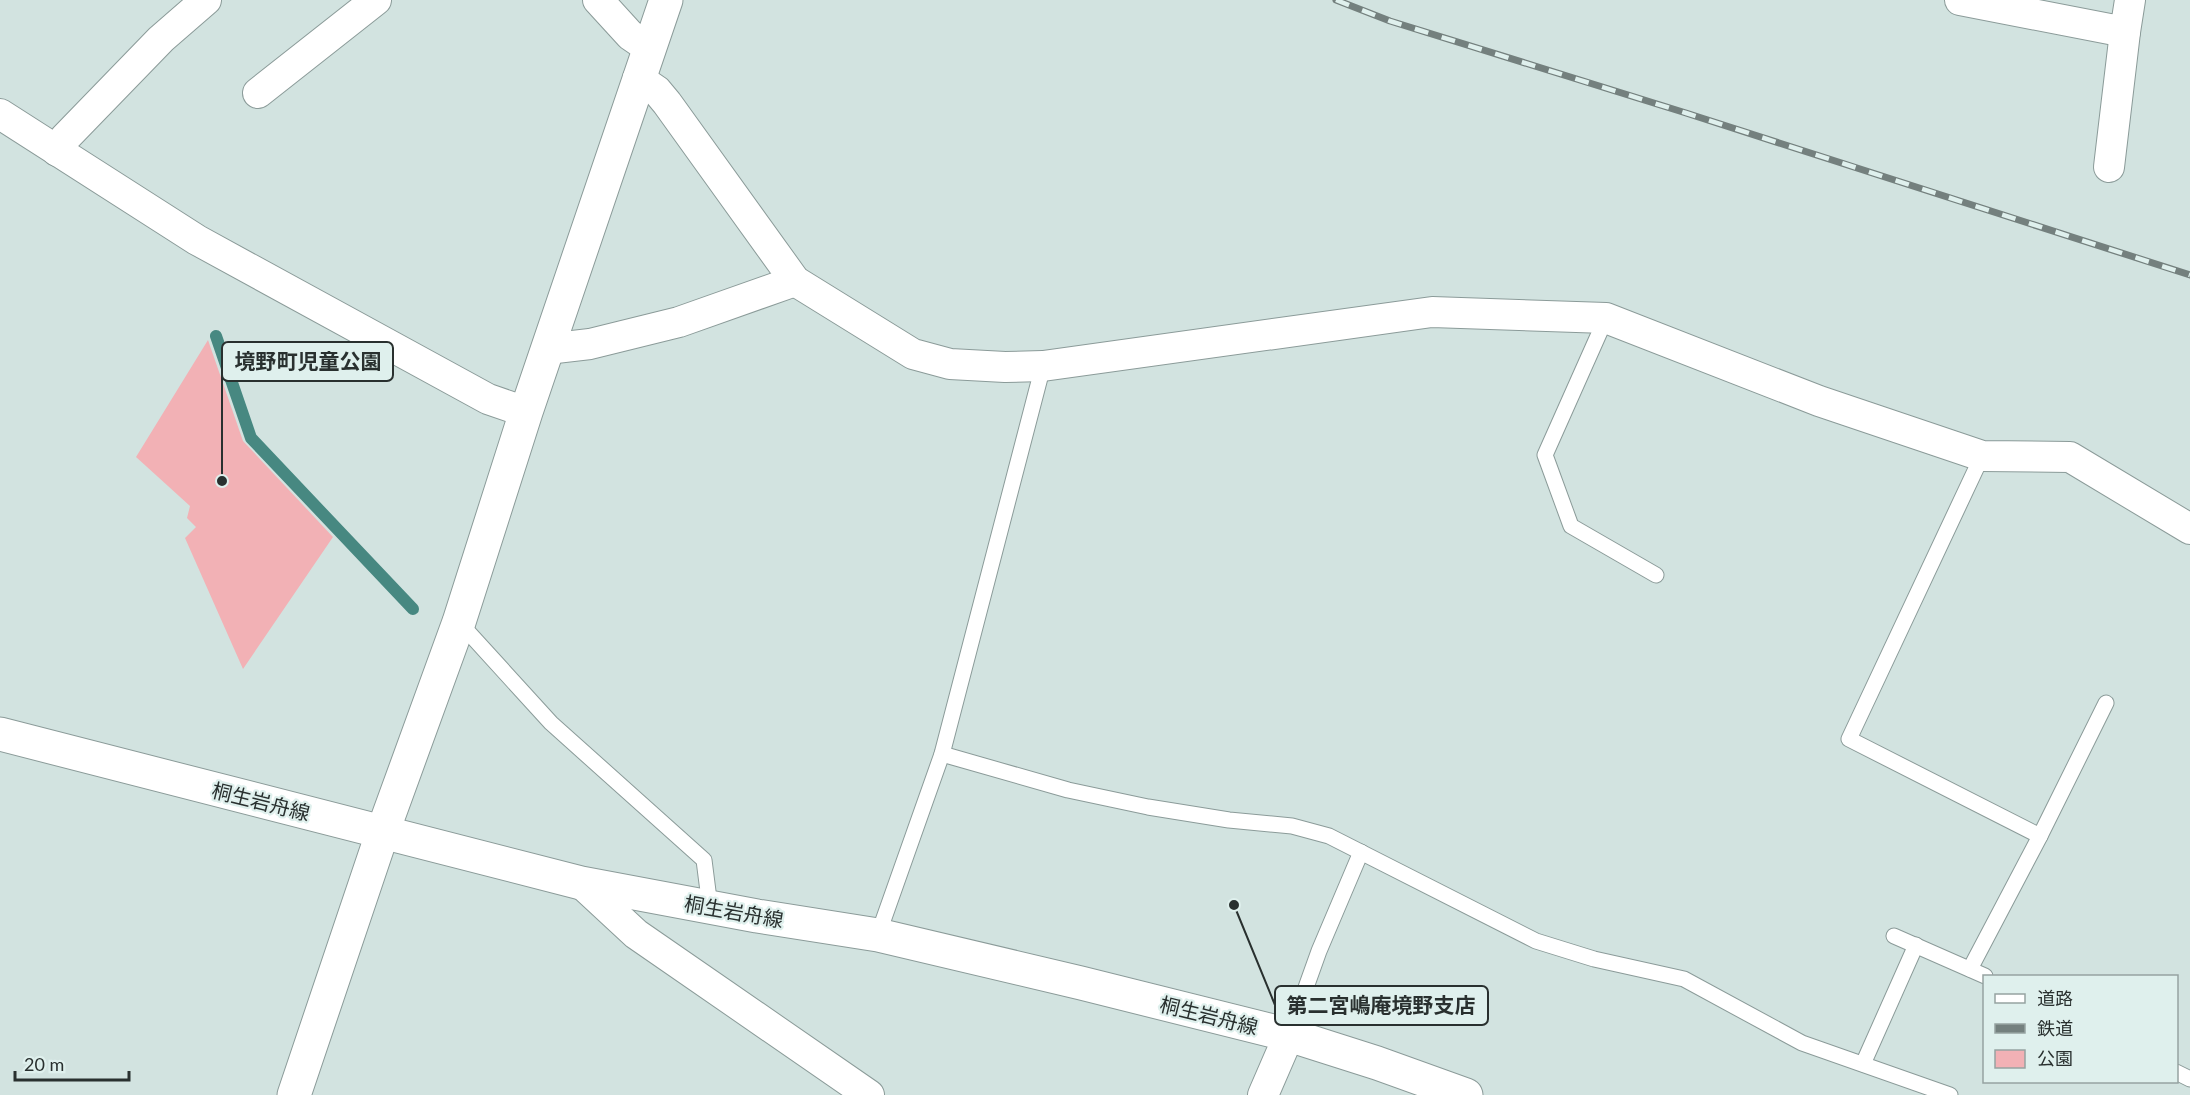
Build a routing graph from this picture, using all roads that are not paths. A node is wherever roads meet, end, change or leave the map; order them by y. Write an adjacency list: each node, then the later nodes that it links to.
1 (206, 0): 12 (street)
2 (376, 0): 10 (street)
3 (598, 0): 8 (street)
4 (666, 0): 8 (main road)
5 (1960, 0): 7 (street)
6 (2130, 0): 7 (street)
7 (2125, 32): 13 (street)
8 (649, 48): 9 (main road)
9 (638, 78): 14 (street); 16 (main road)
10 (258, 93)
11 (0, 114): 12 (street)
12 (57, 151): 18 (street)
13 (2109, 167)
14 (795, 281): 16 (street); 17 (street)
15 (1606, 318): 17 (street); 19 (street); 21 (lane)
16 (547, 349): 18 (main road)
17 (1043, 366): 25 (lane)
18 (526, 412): 22 (main road)
19 (1982, 456): 20 (street); 27 (lane)
20 (2190, 529)
21 (1656, 575)
22 (459, 622): 26 (main road); 30 (lane)
23 (2106, 703): 27 (lane)
24 (0, 734): 26 (main road, 桐生岩舟線)
25 (942, 754): 28 (lane); 31 (lane)
26 (383, 831): 29 (main road, 桐生岩舟線); 38 (main road)
27 (2040, 836): 34 (lane)
28 (1361, 852): 36 (lane); 37 (lane)
29 (581, 884): 30 (main road, 桐生岩舟線); 39 (street)
30 (710, 907): 31 (main road, 桐生岩舟線)
31 (879, 935): 36 (main road, 桐生岩舟線)
32 (1894, 936): 33 (lane)
33 (1916, 945): 34 (lane); 37 (lane)
34 (1970, 969): 35 (lane)
35 (1983, 975)
36 (1289, 1035): 40 (street); 41 (main road, 桐生岩舟線)
37 (1863, 1064): 42 (lane)
38 (294, 1095)
39 (869, 1095)
40 (1263, 1095)
41 (1466, 1095)
42 (1950, 1095)

